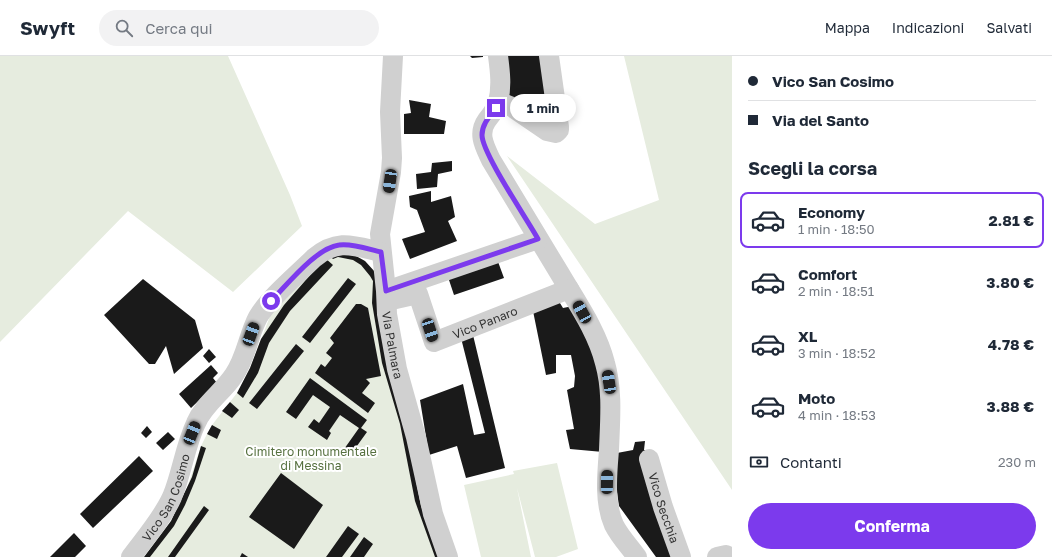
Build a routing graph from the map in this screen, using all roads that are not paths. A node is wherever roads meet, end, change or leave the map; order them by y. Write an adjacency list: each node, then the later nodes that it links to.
1 (393, 56): 6 (street, Via Palmara)
2 (498, 56): 4 (street)
3 (549, 56): 4 (street)
4 (498, 101): 5 (street)
5 (538, 239): 7 (street); 8 (street)
6 (381, 252): 8 (street, Via Palmara); 10 (street, Vico San Cosimo)
7 (569, 289): 8 (street, Vico Panaro); 12 (street)
8 (386, 296): 11 (street, Via Palmara)
9 (649, 458): 13 (street, Vico Secchia)
10 (131, 557)
11 (448, 557)
12 (637, 557)
13 (681, 557)

